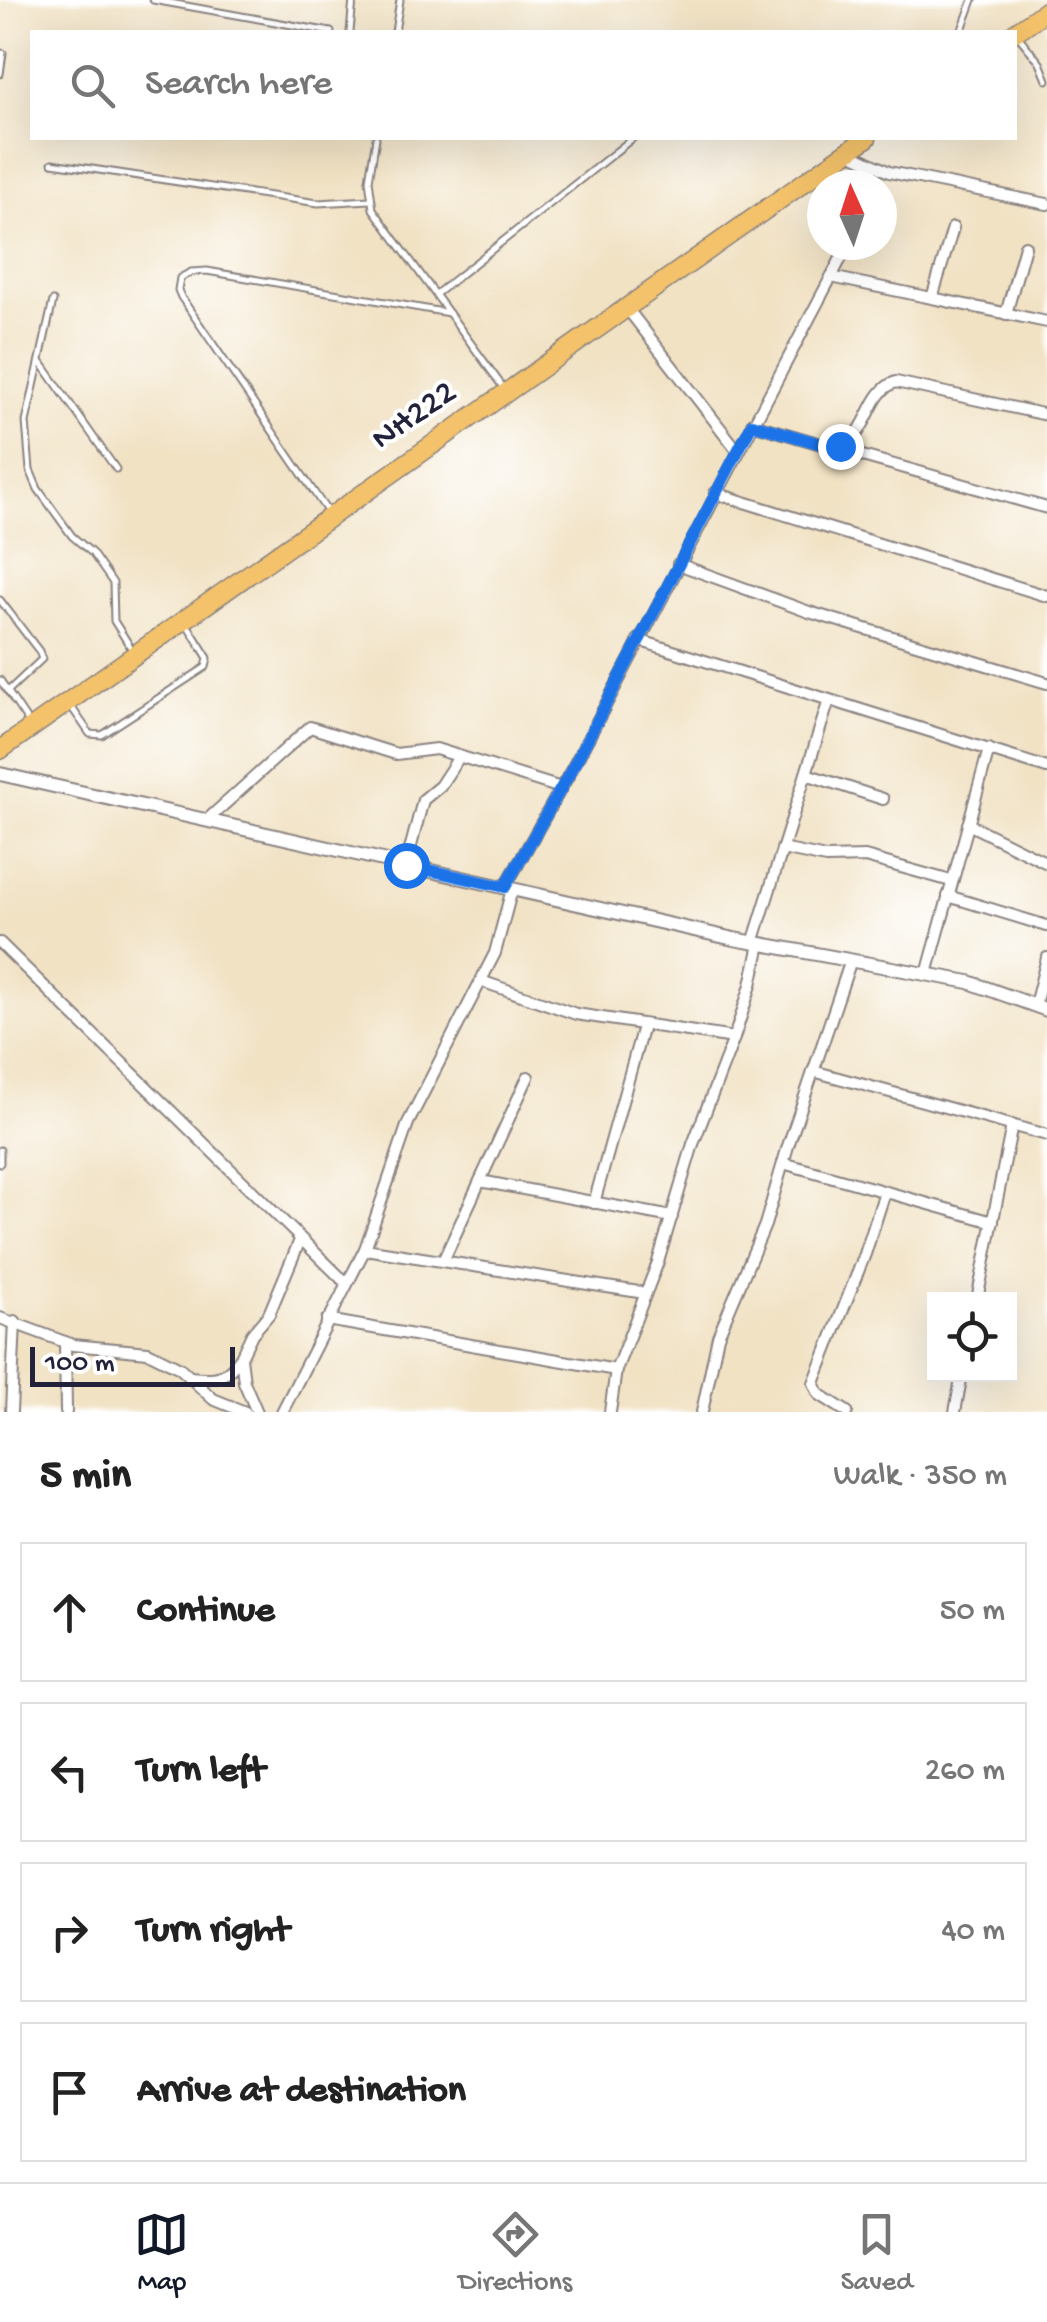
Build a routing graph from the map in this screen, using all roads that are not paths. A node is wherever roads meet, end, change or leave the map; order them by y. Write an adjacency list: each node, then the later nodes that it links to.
1 (154, 0): 6 (lane)
2 (353, 0): 7 (lane)
3 (400, 0): 8 (lane)
4 (972, 0): 9 (lane)
5 (1047, 10): 10 (main road)
6 (320, 30)
7 (350, 30)
8 (395, 30)
9 (962, 30)
10 (1017, 31)
11 (1017, 34): 14 (lane)
12 (3, 53): 13 (lane)
13 (0, 74)
14 (1047, 80)
15 (376, 140): 22 (lane)
16 (630, 140): 28 (lane)
17 (864, 140): 18 (main road, NH222)
18 (847, 152): 20 (street); 31 (main road, NH222)
19 (52, 163): 22 (lane)
20 (884, 170)
21 (897, 174): 23 (street)
22 (370, 200): 28 (lane)
23 (1047, 204)
24 (953, 228): 29 (street)
25 (1025, 246): 33 (street)
26 (840, 260): 27 (street)
27 (831, 277): 29 (street); 38 (street)
28 (436, 294): 32 (lane)
29 (932, 298): 33 (street)
30 (53, 301): 35 (lane)
31 (626, 307): 36 (main road, NH222); 40 (street)
32 (449, 313): 36 (lane); 44 (lane)
33 (1006, 314): 34 (street)
34 (1047, 322)
35 (40, 360): 41 (lane); 50 (lane)
36 (506, 392): 44 (main road, NH222)
37 (1047, 415): 39 (street)
38 (752, 424): 39 (street); 40 (street)
39 (833, 448): 43 (street)
40 (738, 451): 42 (street)
41 (116, 469)
42 (716, 493): 45 (street); 46 (street)
43 (1047, 508)
44 (331, 516): 48 (main road, NH222)
45 (678, 564): 49 (street); 52 (street)
46 (1047, 596)
47 (0, 600): 53 (lane)
48 (184, 620): 50 (main road, NH222); 55 (lane)
49 (638, 640): 54 (street); 63 (street)
50 (136, 654): 55 (main road, NH222)
51 (0, 680): 53 (lane)
52 (1047, 683)
53 (8, 692): 56 (lane)
54 (828, 700): 57 (street); 62 (street)
55 (68, 702): 56 (main road, NH222)
56 (32, 728): 58 (main road, NH222)
57 (989, 749): 60 (street); 66 (street)
58 (0, 750)
59 (459, 757): 63 (street); 65 (street); 69 (street)
60 (1047, 768)
61 (0, 774): 65 (street)
62 (806, 774): 64 (street); 67 (street)
63 (561, 788): 71 (street)
64 (884, 799)
65 (206, 820): 69 (street)
66 (968, 824): 68 (street); 70 (street)
67 (782, 849): 70 (street); 74 (street)
68 (1047, 863)
69 (406, 865): 71 (street)
70 (952, 881): 72 (street)
71 (509, 888): 74 (street); 79 (street)
72 (948, 896): 73 (street); 78 (street)
73 (1047, 926)
74 (757, 943): 77 (street); 82 (street)
75 (0, 944): 95 (street)
76 (1047, 958): 80 (street)
77 (850, 960): 78 (street); 83 (street)
78 (927, 974): 80 (street)
79 (481, 981): 81 (street); 96 (street)
80 (1041, 1007)
81 (643, 1026): 82 (street); 92 (street)
82 (734, 1038): 93 (street)
83 (813, 1072): 85 (street); 89 (street)
84 (528, 1077): 90 (street)
85 (1012, 1125): 86 (street); 94 (street)
86 (1047, 1135)
87 (0, 1150): 88 (lane)
88 (0, 1163)
89 (783, 1163): 91 (street); 115 (street)
90 (480, 1182): 92 (street); 97 (street)
91 (885, 1192): 94 (street); 116 (street)
92 (594, 1202): 93 (street)
93 (672, 1216): 100 (street)
94 (993, 1222): 99 (street)
95 (300, 1240): 98 (street); 105 (street)
96 (364, 1249): 97 (street); 98 (street)
97 (443, 1261): 100 (street)
98 (347, 1284): 102 (street)
99 (979, 1292)
100 (645, 1293): 106 (street)
101 (0, 1318): 103 (street)
102 (328, 1320): 106 (street); 113 (street)
103 (15, 1322): 104 (street); 109 (street)
104 (65, 1342): 107 (street); 110 (street)
105 (240, 1357): 107 (street); 112 (street)
106 (616, 1370): 114 (street)
107 (189, 1377): 111 (street)
108 (961, 1382): 117 (street)
109 (11, 1412)
110 (66, 1412)
111 (245, 1412)
112 (257, 1412)
113 (282, 1412)
114 (610, 1412)
115 (702, 1412)
116 (847, 1412)
117 (955, 1412)

